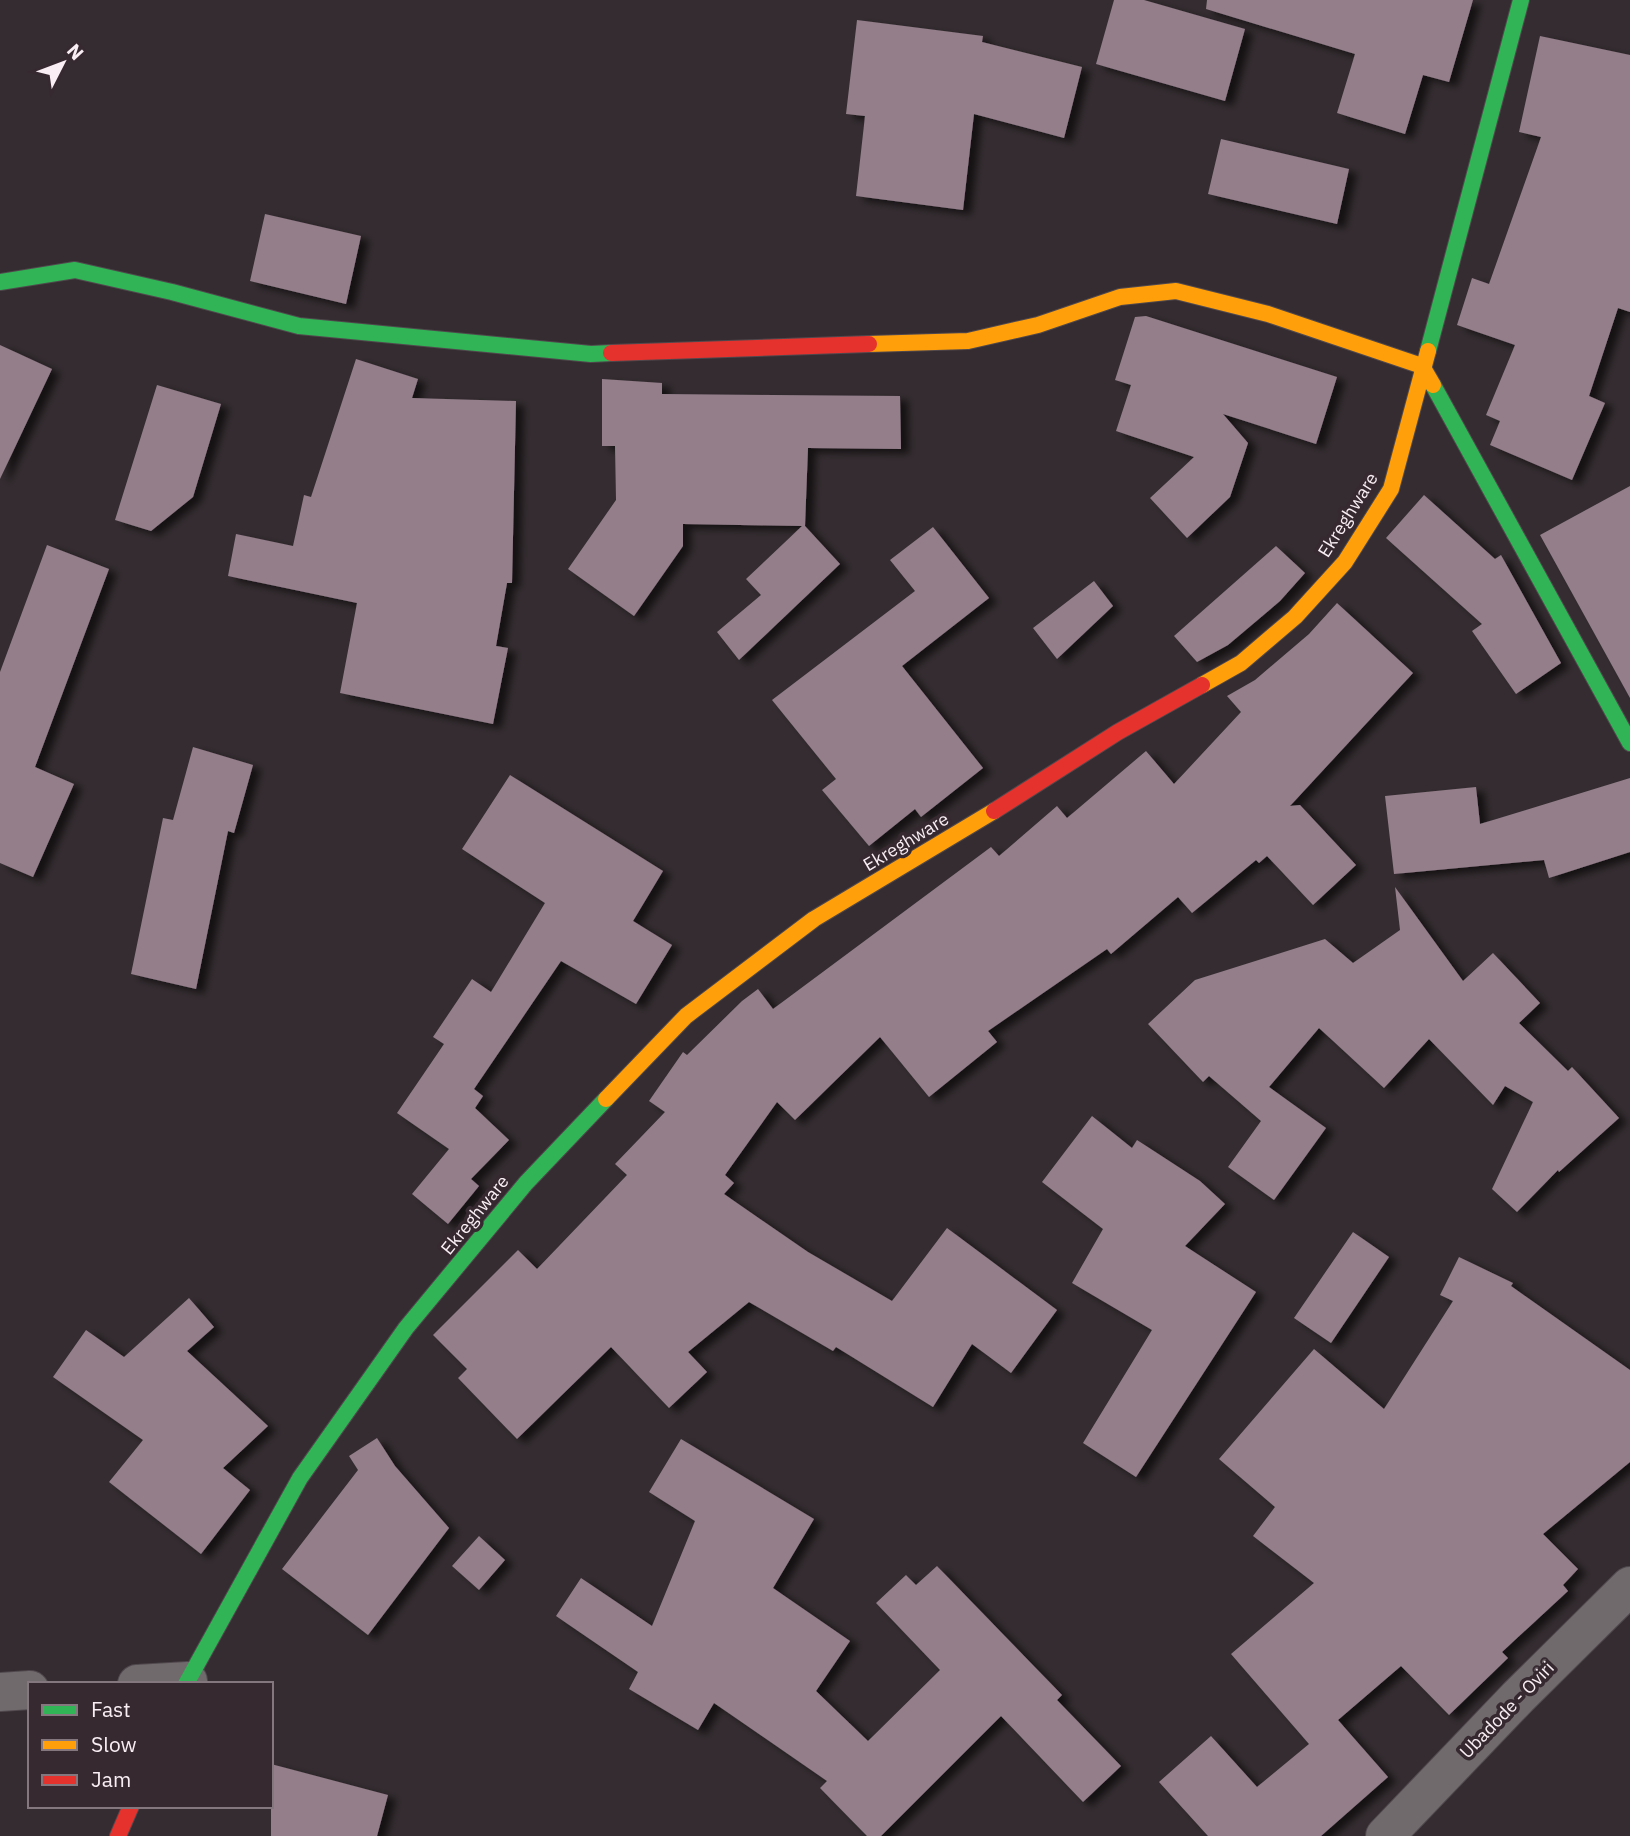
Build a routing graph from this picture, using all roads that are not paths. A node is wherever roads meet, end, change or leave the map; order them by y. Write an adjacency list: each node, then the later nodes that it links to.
1 (1521, 0): 3 (street, Ekreghware)
2 (0, 282): 3 (street)
3 (1422, 366): 4 (street); 6 (street, Ekreghware)
4 (1630, 743)
5 (1630, 1586): 11 (street, Ubadode - Oviri)
6 (187, 1682)
7 (28, 1690): 8 (street)
8 (0, 1692)
9 (130, 1808): 10 (street)
10 (118, 1836)
11 (1385, 1836)

